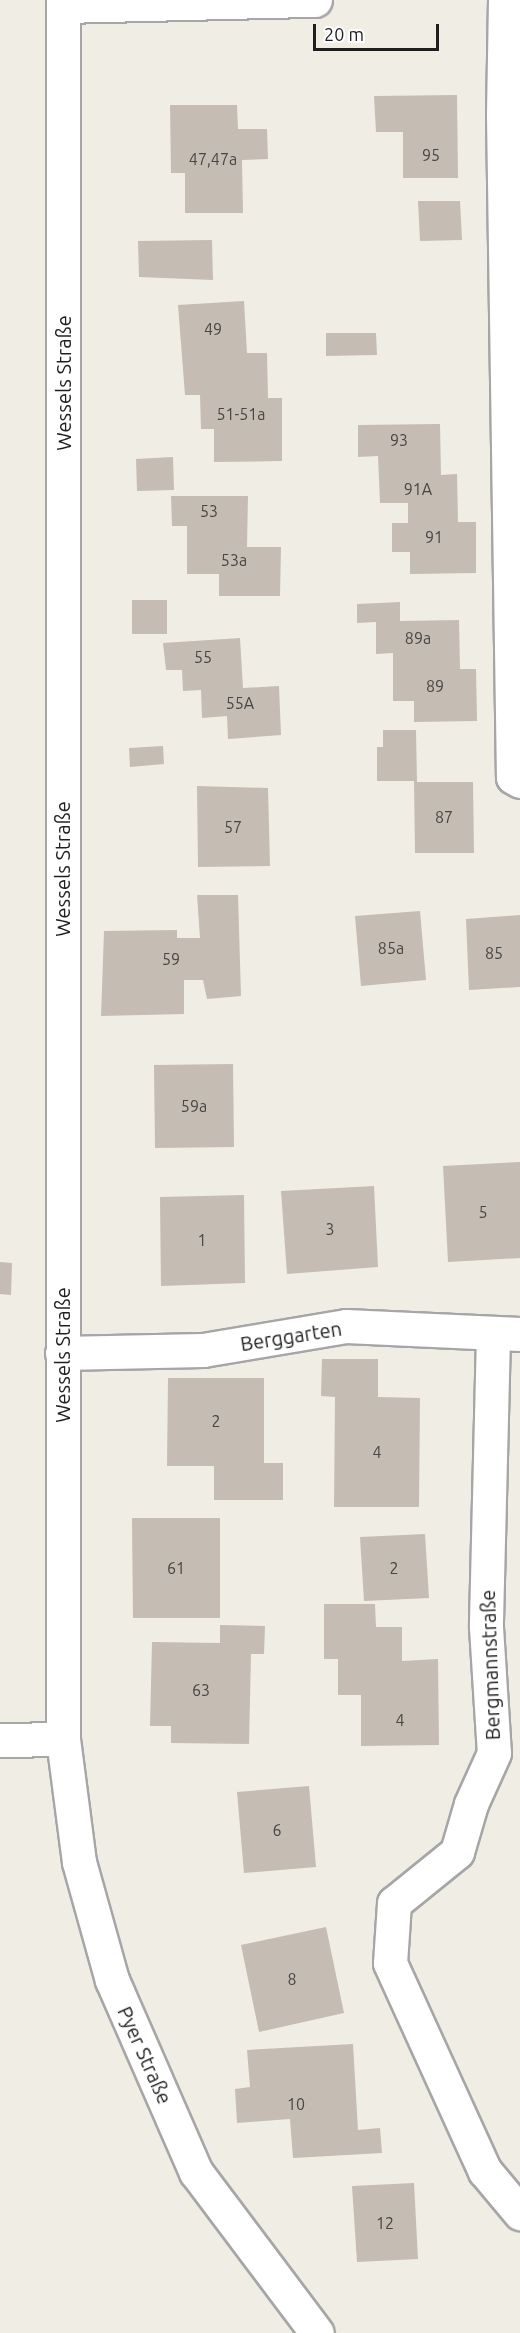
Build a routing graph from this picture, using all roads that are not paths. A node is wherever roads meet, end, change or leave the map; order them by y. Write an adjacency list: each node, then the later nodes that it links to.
1 (315, 0): 3 (street)
2 (505, 0): 4 (street)
3 (63, 3): 7 (street, Wessels Straße)
4 (511, 113): 5 (street)
5 (520, 781)
6 (507, 1334): 7 (street, Berggarten); 10 (street, Bergmannstraße)
7 (62, 1353): 8 (street, Wessels Straße)
8 (63, 1739): 9 (street); 11 (street, Pyer Straße)
9 (0, 1740)
10 (520, 2213)
11 (317, 2333)

